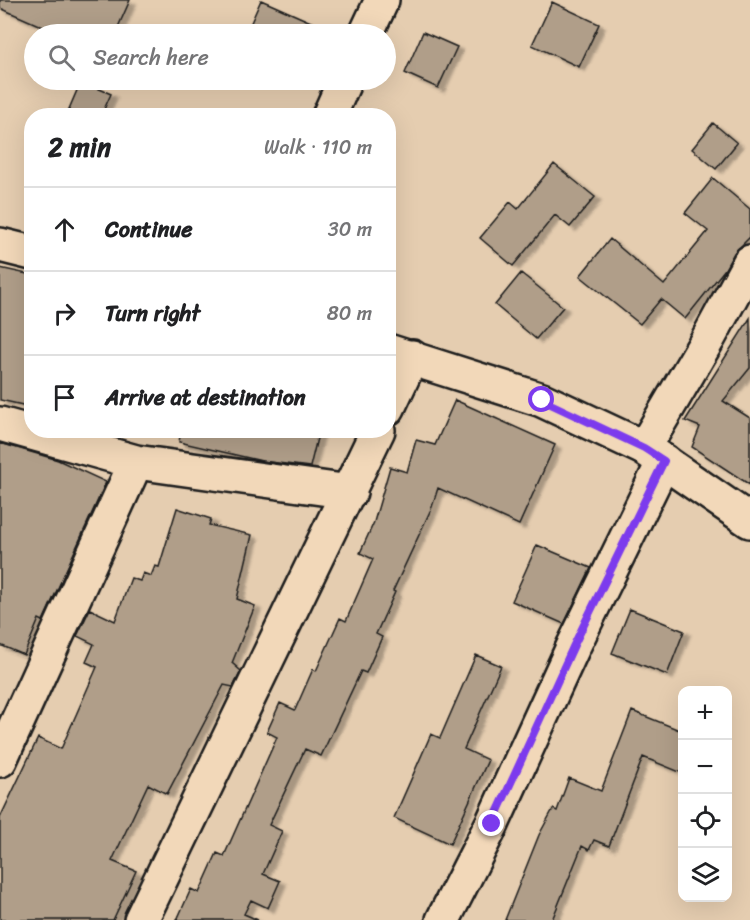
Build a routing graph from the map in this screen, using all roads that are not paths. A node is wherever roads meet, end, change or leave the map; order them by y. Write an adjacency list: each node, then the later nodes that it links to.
1 (382, 0): 2 (street)
2 (371, 24)
3 (340, 90): 4 (street)
4 (332, 108)
5 (0, 245): 6 (street)
6 (24, 252)
7 (750, 262): 14 (street)
8 (400, 354): 9 (street); 14 (street)
9 (396, 372)
10 (0, 424): 11 (street)
11 (24, 431)
12 (50, 438): 15 (street)
13 (374, 438): 16 (street)
14 (654, 454): 17 (street); 20 (street)
15 (136, 462): 16 (street); 18 (street)
16 (350, 492): 19 (street)
17 (750, 521)
18 (0, 760)
19 (141, 920)
20 (443, 920)

